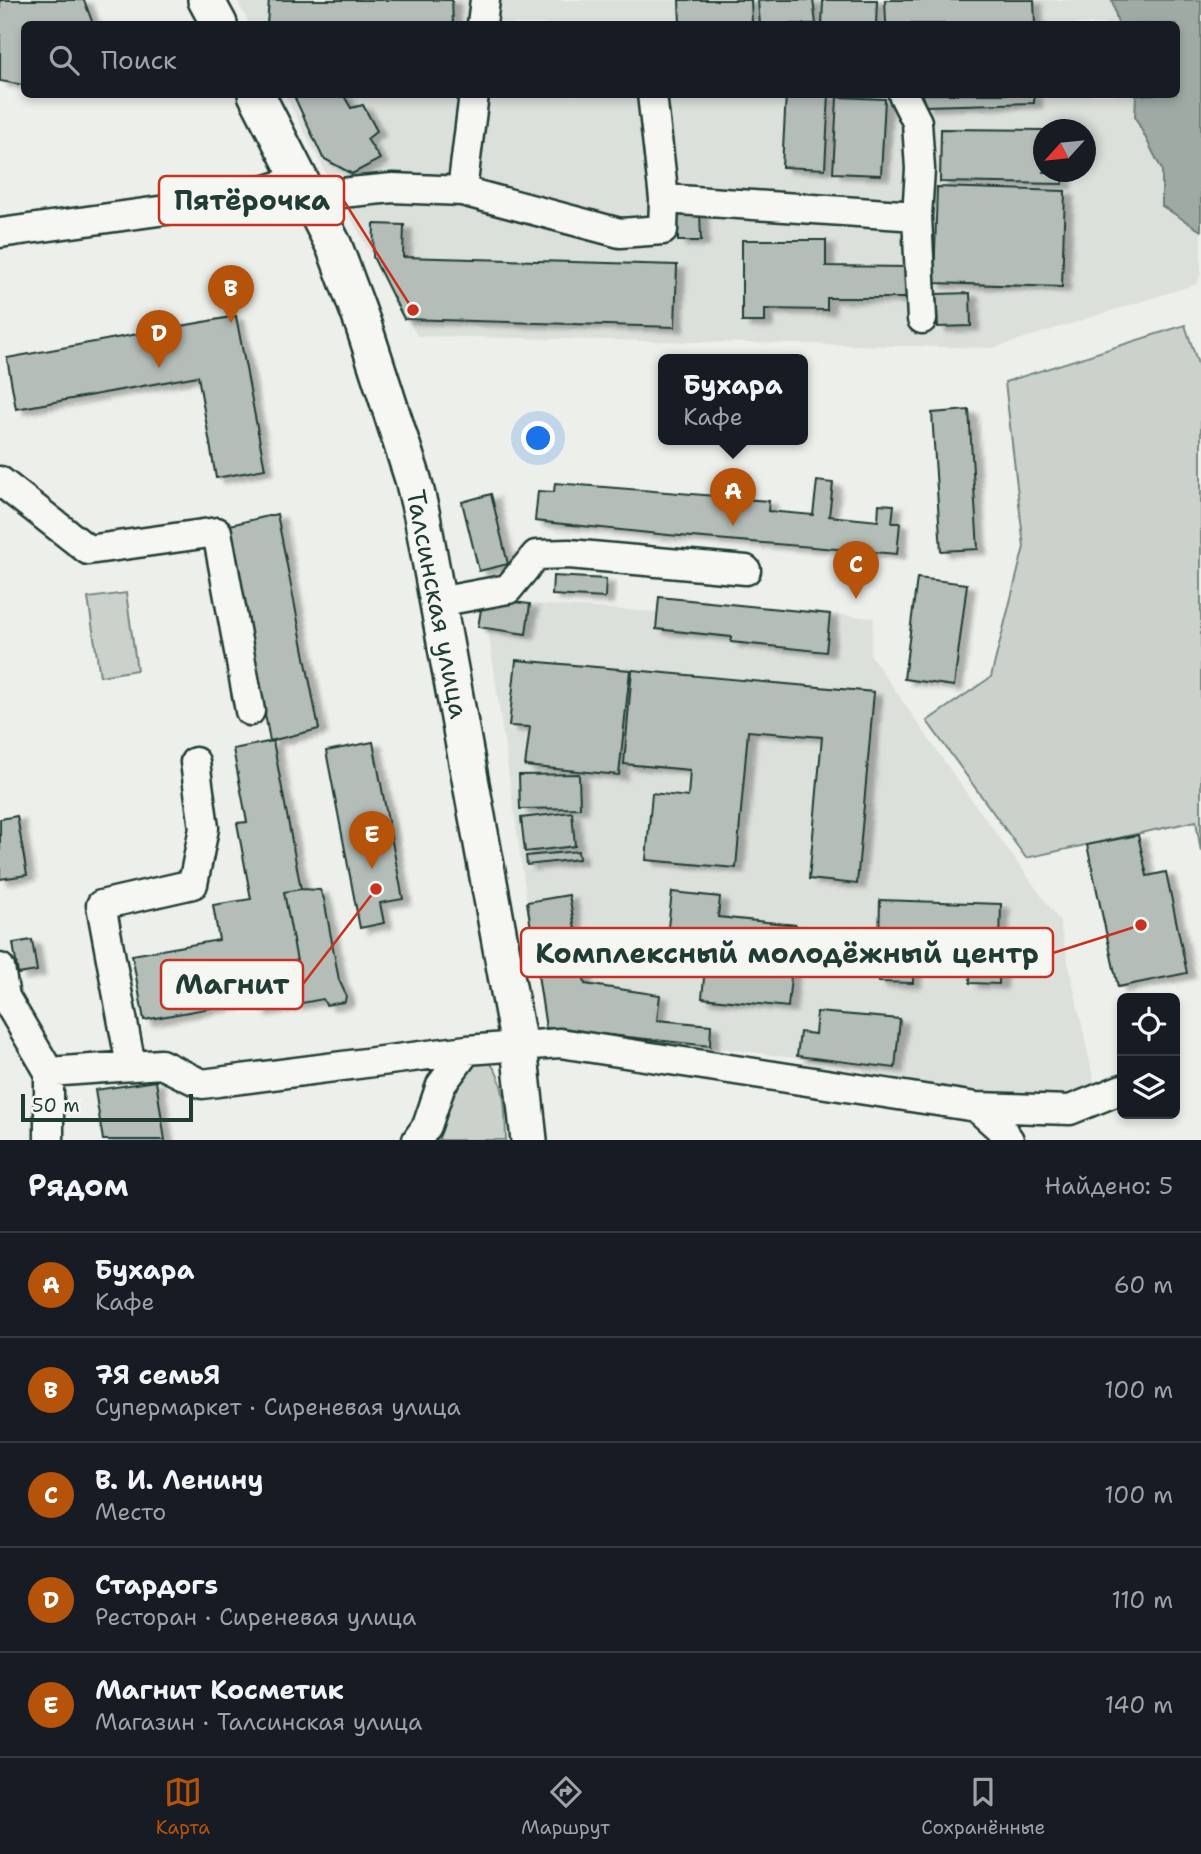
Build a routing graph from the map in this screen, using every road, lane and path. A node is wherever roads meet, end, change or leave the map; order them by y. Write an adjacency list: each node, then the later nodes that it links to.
1 (206, 0): 3 (main road)
2 (485, 0): 4 (street)
3 (217, 21)
4 (482, 21)
5 (258, 98): 10 (main road, Талсинская улица)
6 (474, 98): 9 (street)
7 (652, 98): 11 (street)
8 (905, 98): 12 (street)
9 (463, 191): 10 (street); 11 (street)
10 (310, 198): 13 (street); 17 (main road, Талсинская улица)
11 (664, 199): 12 (street)
12 (917, 216): 14 (street)
13 (0, 233)
14 (922, 319)
15 (0, 481): 18 (street)
16 (746, 570): 17 (street)
17 (438, 602): 22 (main road, Талсинская улица)
18 (250, 711)
19 (195, 761): 24 (street)
20 (0, 968): 21 (street)
21 (2, 997): 25 (street)
22 (519, 1046): 23 (street); 27 (street); 30 (main road, Талсинская улица)
23 (467, 1049): 24 (street); 29 (street)
24 (131, 1066): 25 (street)
25 (48, 1072): 28 (street)
26 (1117, 1091): 27 (street)
27 (976, 1107): 31 (street)
28 (50, 1140)
29 (417, 1140)
30 (529, 1140)
31 (1009, 1140)

